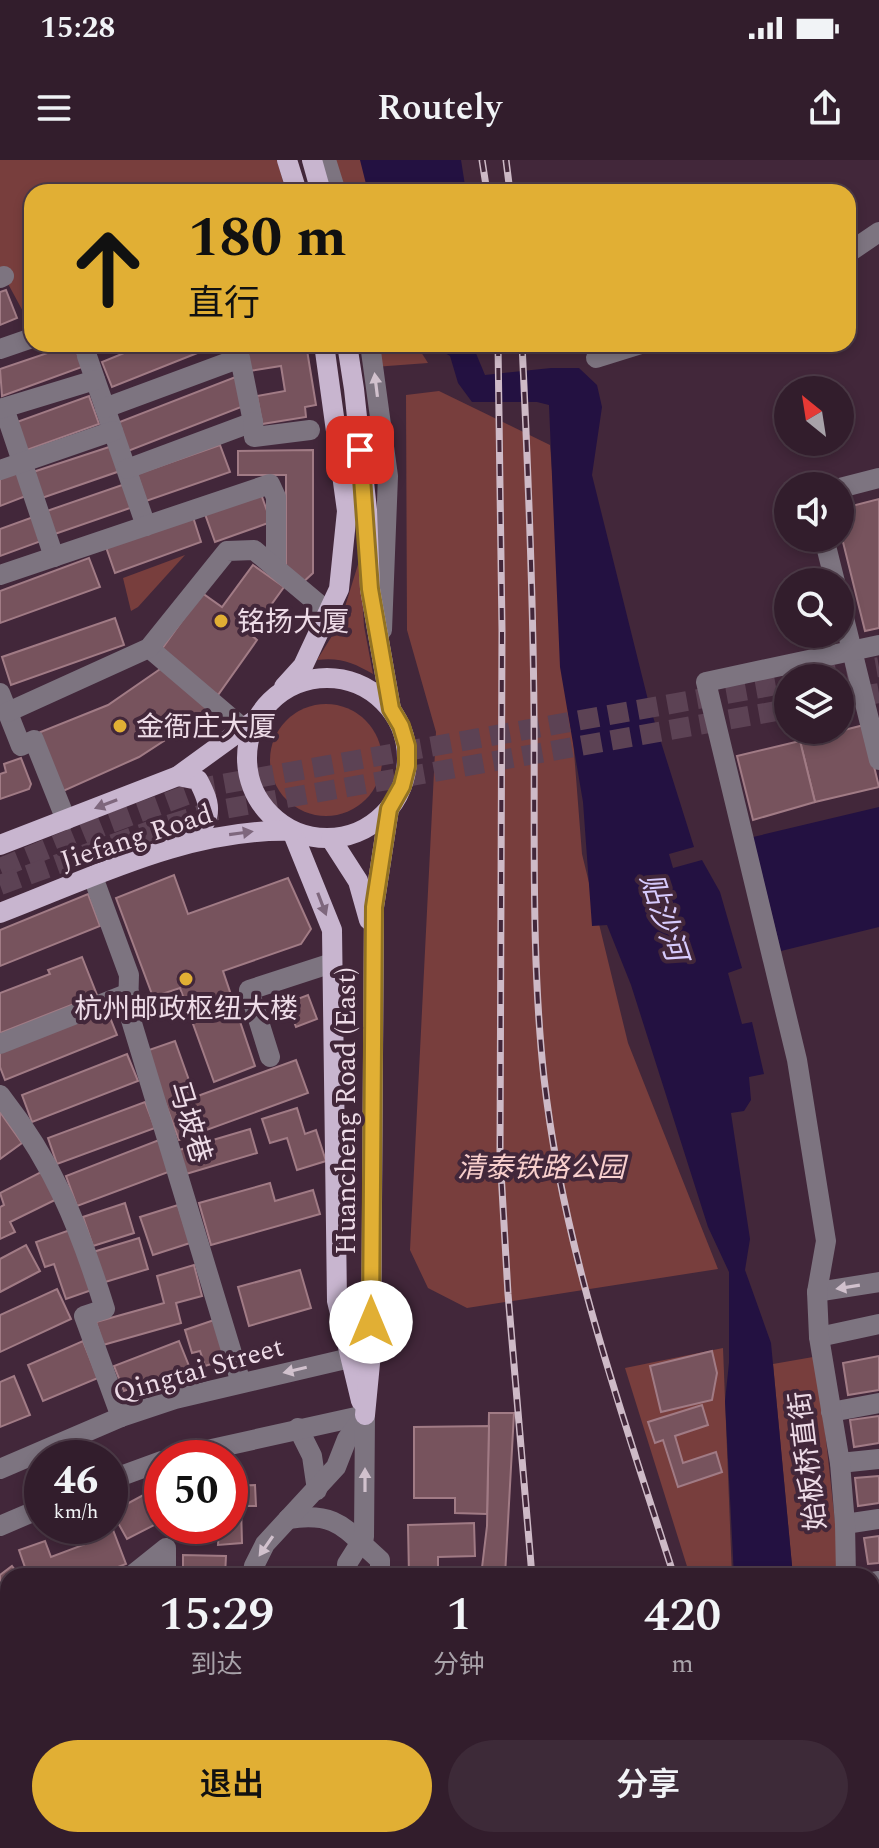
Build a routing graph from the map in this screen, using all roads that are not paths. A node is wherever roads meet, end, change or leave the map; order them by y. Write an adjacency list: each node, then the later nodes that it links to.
1 (287, 160): 4 (main road)
2 (312, 160): 5 (main road)
3 (326, 160): 6 (street)
4 (294, 184)
5 (319, 184)
6 (334, 184)
7 (879, 232): 8 (street)
8 (856, 248)
9 (24, 341): 10 (street)
10 (0, 349)
11 (326, 352): 28 (main road)
12 (348, 352): 28 (main road)
13 (371, 352): 38 (street, one-way to 13)
14 (615, 352): 16 (street)
15 (87, 356): 17 (street)
16 (596, 358)
17 (95, 380): 18 (street); 19 (street)
18 (105, 408): 20 (street); 22 (street)
19 (2, 409): 23 (street)
20 (253, 422): 21 (street); 24 (street)
21 (310, 430)
22 (113, 431): 23 (street); 24 (street)
23 (23, 463): 25 (street); 30 (street)
24 (127, 469): 29 (street)
25 (0, 470)
26 (879, 478): 27 (street)
27 (854, 484)
28 (357, 511): 33 (main road); 38 (main road)
29 (146, 526): 30 (street); 31 (street)
30 (54, 557): 32 (street)
31 (276, 568): 33 (street); 35 (street)
32 (0, 575)
33 (328, 612): 39 (main road)
34 (879, 645): 37 (street)
35 (149, 648): 40 (street); 42 (street)
36 (851, 648): 37 (street)
37 (852, 651): 43 (street); 60 (street, 始板桥直街)
38 (381, 658): 41 (main road)
39 (272, 699): 41 (main road); 42 (main road)
40 (4, 702): 46 (street)
41 (391, 709): 45 (main road)
42 (250, 724): 44 (main road, Jiefang Road); 47 (main road)
43 (879, 760)
44 (178, 776): 46 (main road, Jiefang Road, one-way to 46); 49 (main road)
45 (389, 809): 48 (main road); 53 (main road)
46 (66, 820): 50 (main road, Jiefang Road)
47 (292, 831): 48 (main road); 49 (main road, Jiefang Road, one-way to 47); 54 (main road, Huancheng Road (East), one-way to 54)
48 (331, 839): 53 (main road)
49 (190, 842): 51 (main road, Jiefang Road)
50 (0, 845)
51 (93, 877): 52 (main road, Jiefang Road); 55 (street, 马坡巷)
52 (0, 913)
53 (374, 952): 63 (main road, Huancheng Road (East))
54 (332, 963): 57 (street); 64 (main road, Huancheng Road (East))
55 (129, 993): 56 (street); 65 (street, 马坡巷)
56 (0, 1044)
57 (270, 1057)
58 (0, 1095): 69 (street)
59 (879, 1282): 60 (street, one-way to 60)
60 (817, 1292): 62 (street, 始板桥直街)
61 (879, 1324): 62 (street)
62 (819, 1337): 67 (street, 始板桥直街)
63 (371, 1353): 64 (street, Qingtai Street); 68 (main road, Huancheng Road (East))
64 (349, 1358): 65 (street, Qingtai Street, one-way to 65); 68 (main road, Huancheng Road (East))
65 (241, 1383): 69 (street, Qingtai Street)
66 (879, 1403): 67 (street)
67 (831, 1412): 73 (street, 始板桥直街)
68 (365, 1415): 70 (street); 75 (street); 81 (street, Huancheng Road (East), one-way to 68)
69 (121, 1417): 74 (street, Qingtai Street)
70 (298, 1428): 71 (street); 75 (street)
71 (247, 1440)
72 (879, 1459): 73 (street)
73 (840, 1463): 79 (street, 始板桥直街)
74 (0, 1469)
75 (317, 1490): 77 (street)
76 (24, 1516): 80 (street)
77 (288, 1519): 81 (street); 84 (street, one-way to 84)
78 (879, 1519): 79 (street)
79 (845, 1524): 88 (street, 始板桥直街)
80 (0, 1526)
81 (361, 1543): 85 (street, Huancheng Road (East)); 86 (street, Huancheng Road (East)); 87 (street)
82 (141, 1568): 83 (street)
83 (166, 1568)
84 (254, 1568)
85 (347, 1568)
86 (362, 1568)
87 (380, 1568)
88 (846, 1568)

